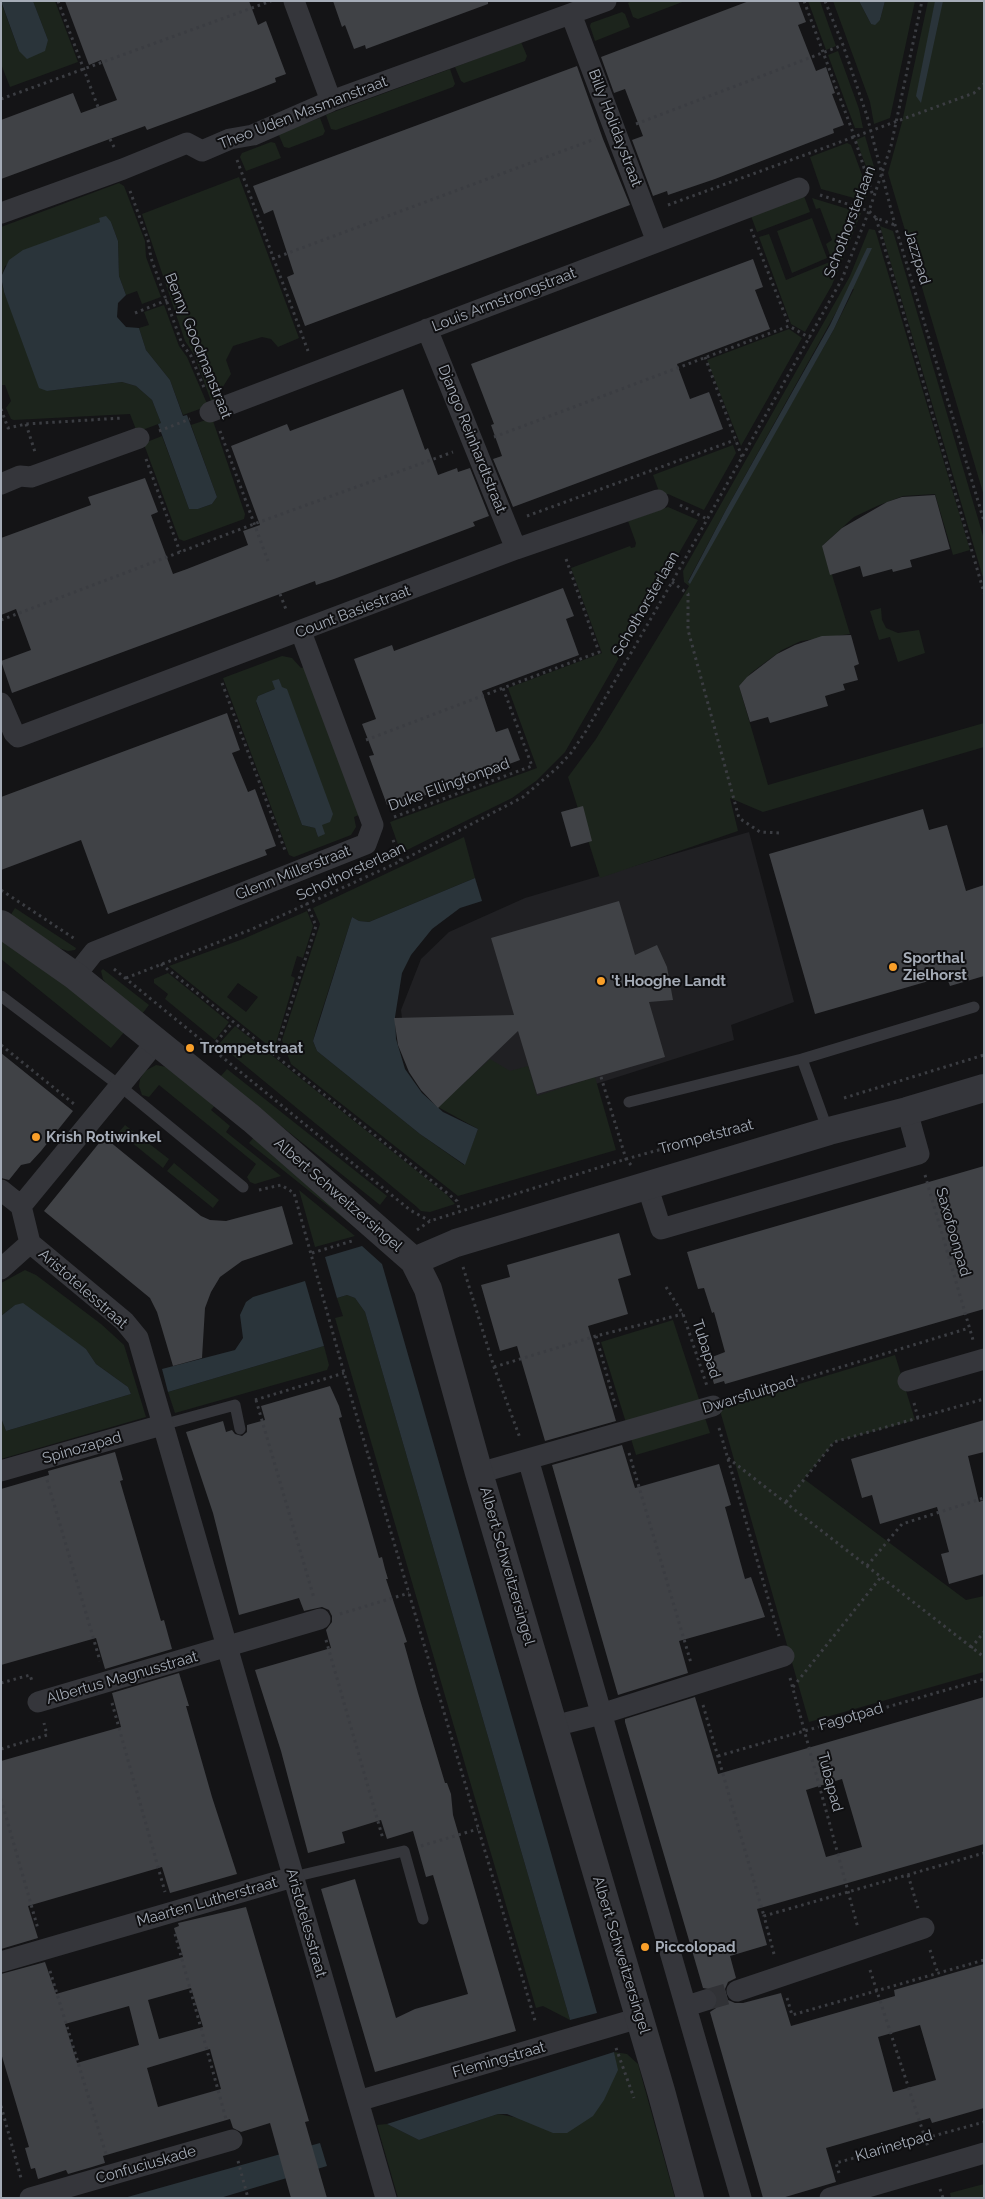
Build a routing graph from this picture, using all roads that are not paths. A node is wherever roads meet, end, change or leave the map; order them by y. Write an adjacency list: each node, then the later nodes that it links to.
1 (294, 1): 4 (street)
2 (606, 1): 3 (street, Theo Uden Masmanstraat)
3 (572, 14): 4 (street, Theo Uden Masmanstraat); 7 (street, Billy Holidaystraat)
4 (331, 102): 6 (street, Theo Uden Masmanstraat)
5 (799, 188): 7 (street, Louis Armstrongstraat)
6 (1, 214)
7 (657, 242): 8 (street, Louis Armstrongstraat)
8 (427, 329): 9 (street, Louis Armstrongstraat); 13 (street, Django Reinhardtstraat)
9 (211, 411)
10 (139, 438): 11 (street)
11 (1, 484)
12 (658, 500): 13 (street, Count Basiestraat)
13 (516, 549): 14 (street, Count Basiestraat)
14 (301, 632): 16 (street, Count Basiestraat); 18 (street, Glenn Millerstraat)
15 (1, 703): 16 (street)
16 (8, 737)
17 (1, 924): 18 (street, Albert Schweitzersingel)
18 (75, 976): 21 (street, Albert Schweitzersingel)
19 (1, 996): 23 (lane)
20 (974, 1007): 22 (lane)
21 (156, 1042): 23 (street); 33 (street, Albert Schweitzersingel)
22 (802, 1059): 25 (lane); 27 (lane)
23 (120, 1086): 29 (lane); 31 (street)
24 (984, 1088): 26 (street, Trompetstraat)
25 (629, 1102)
26 (907, 1111): 27 (street, Trompetstraat); 28 (street)
27 (828, 1131): 28 (street, Trompetstraat)
28 (647, 1185): 33 (street, Trompetstraat)
29 (243, 1187)
30 (1, 1190): 31 (street)
31 (21, 1206): 32 (street, Aristotelesstraat)
32 (30, 1244): 34 (street); 38 (street, Aristotelesstraat)
33 (414, 1261): 42 (street, Albert Schweitzersingel)
34 (1, 1269)
35 (982, 1359): 36 (street)
36 (908, 1381)
37 (713, 1406): 40 (street, Dwarsfluitpad)
38 (162, 1425): 39 (lane); 41 (street, Spinozapad); 44 (street, Aristotelesstraat)
39 (240, 1429)
40 (528, 1459): 42 (street, Dwarsfluitpad); 47 (street)
41 (1, 1471)
42 (479, 1473): 48 (street, Albert Schweitzersingel)
43 (320, 1619): 44 (street)
44 (226, 1648): 46 (street, Albertus Magnusstraat); 49 (street, Aristotelesstraat)
45 (784, 1656): 47 (street)
46 (38, 1702)
47 (601, 1714): 48 (street); 62 (street)
48 (554, 1726): 54 (street, Albert Schweitzersingel)
49 (293, 1877): 50 (lane, Maarten Lutherstraat); 52 (street, Maarten Lutherstraat); 55 (street, Aristotelesstraat)
50 (423, 1918)
51 (924, 1928): 53 (street)
52 (1, 1962)
53 (736, 1991)
54 (639, 2018): 55 (street, Flemingstraat); 61 (street, Albert Schweitzersingel)
55 (358, 2101): 60 (street, Aristotelesstraat)
56 (232, 2140): 58 (street, Confuciuskade)
57 (984, 2153): 59 (street, Klarinetpad)
58 (26, 2189)
59 (837, 2196)
60 (386, 2198)
61 (690, 2198)
62 (741, 2198)

